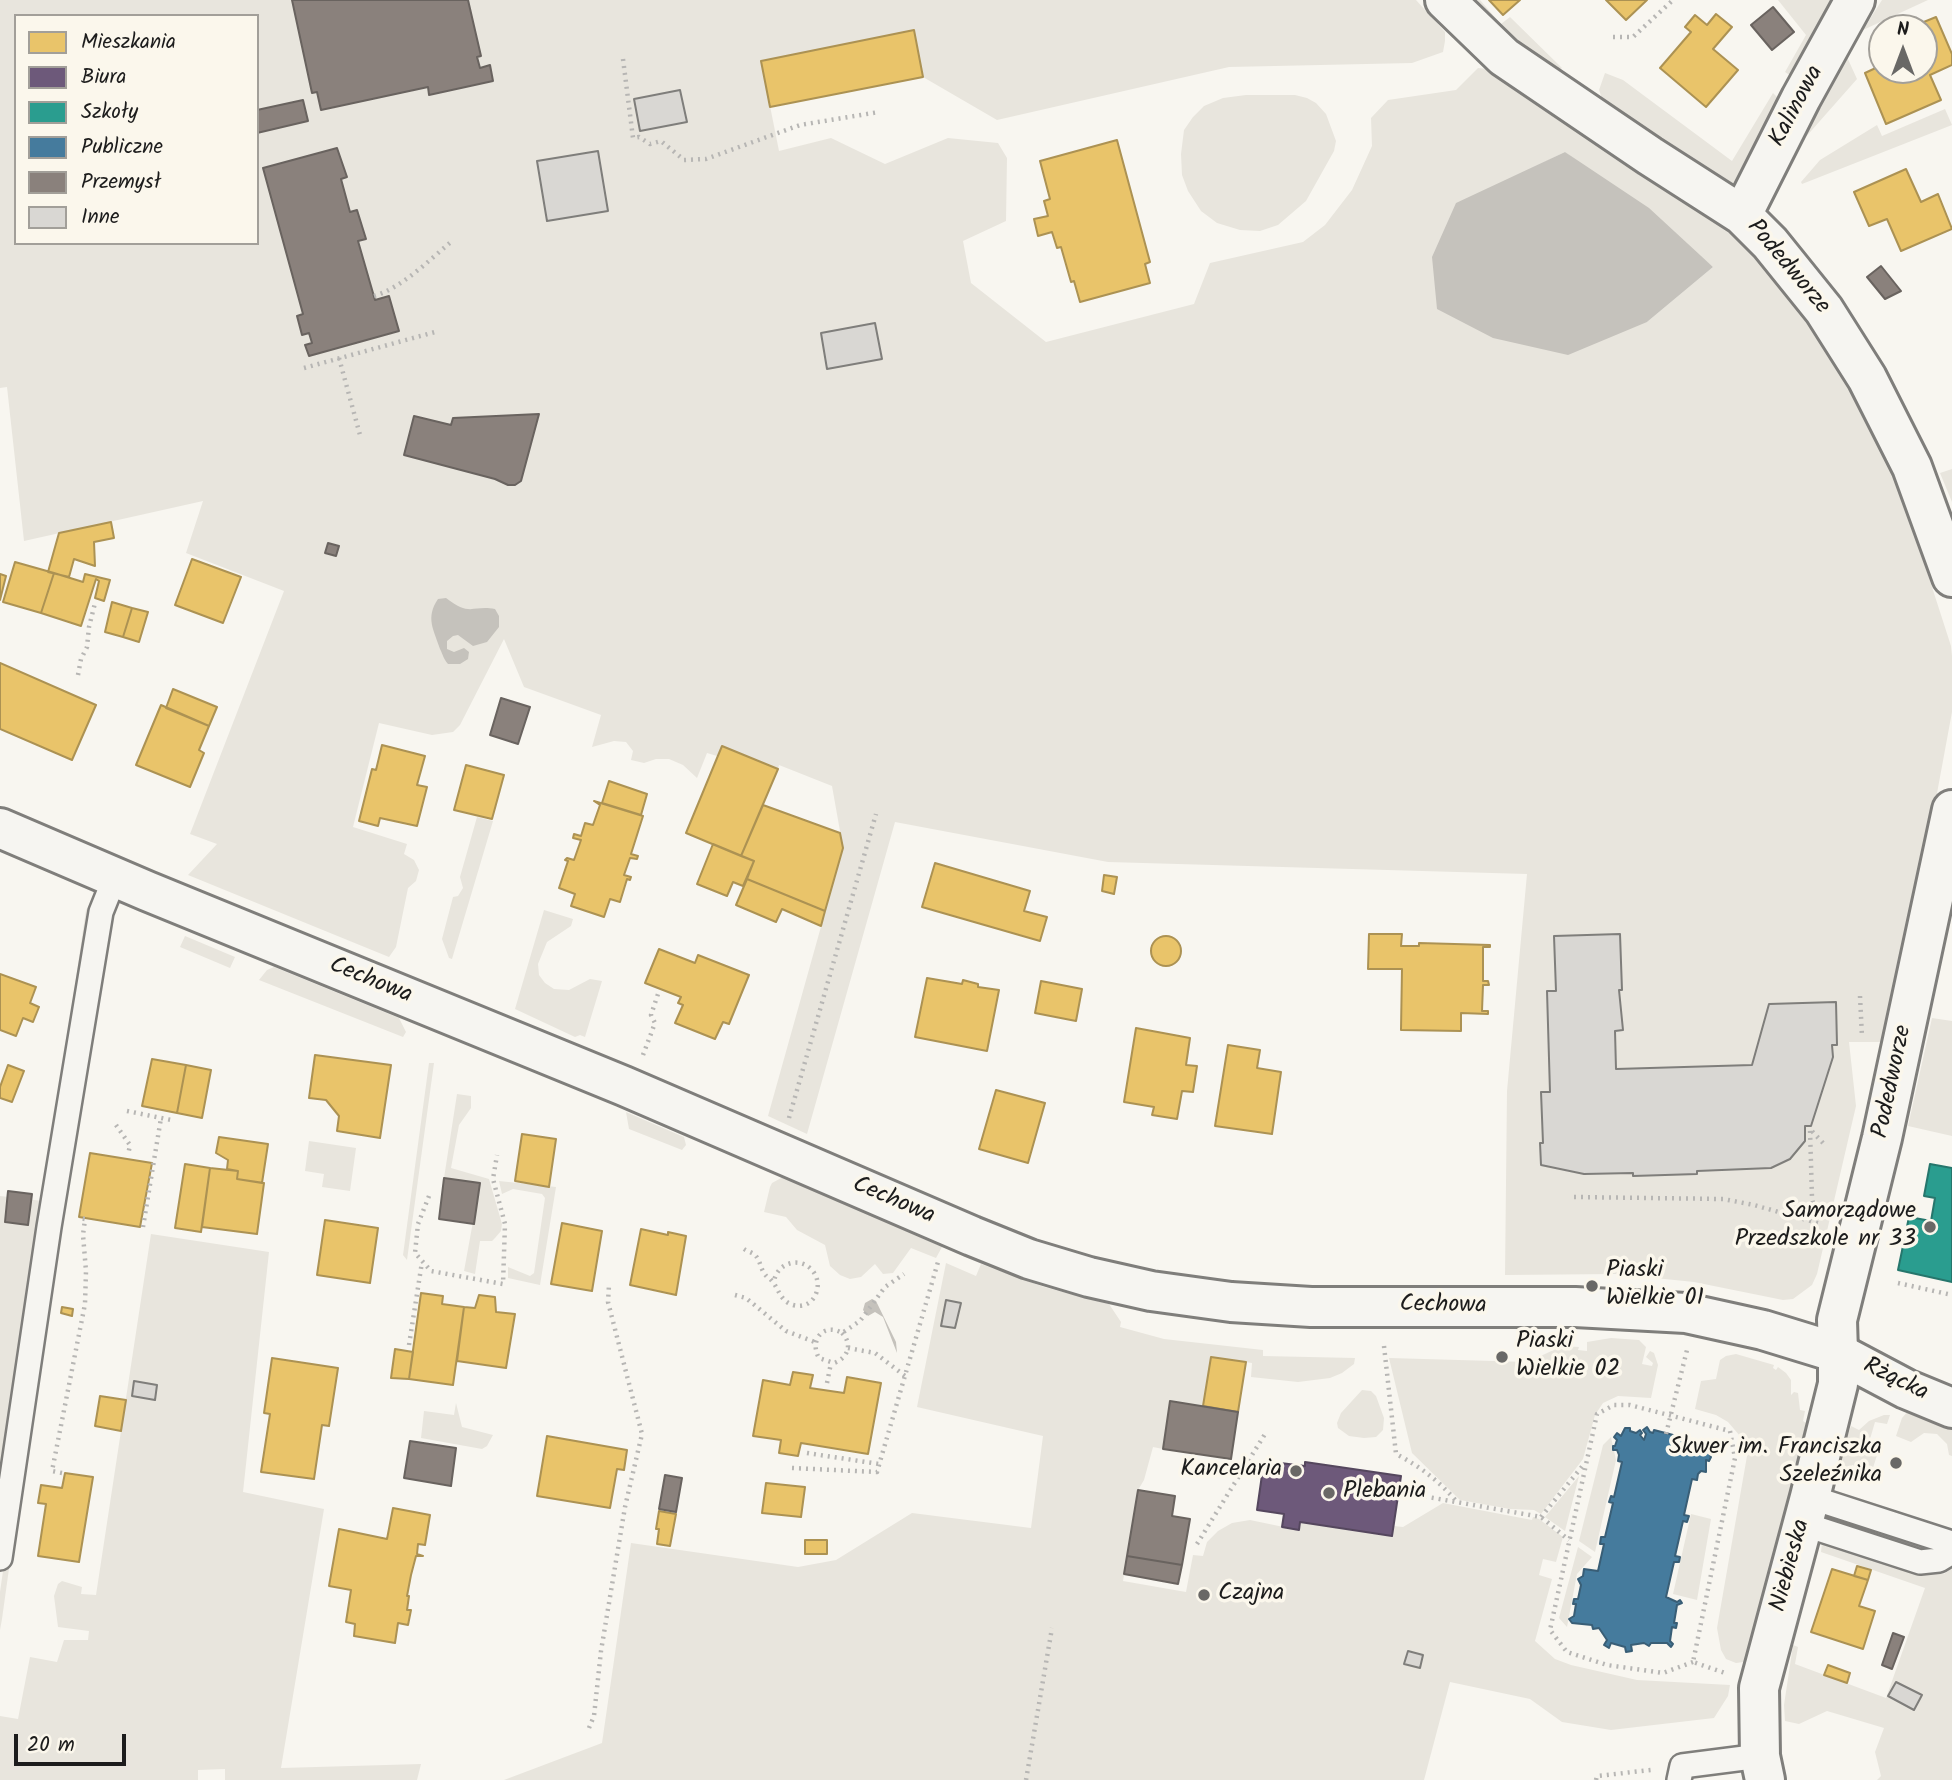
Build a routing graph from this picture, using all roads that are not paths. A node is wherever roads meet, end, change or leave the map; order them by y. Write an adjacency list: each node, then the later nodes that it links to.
1 (1445, 0): 3 (street, Podedworze)
2 (1855, 0): 3 (street, Kalinowa)
3 (1742, 215): 4 (street, Podedworze)
4 (1952, 577)
5 (1951, 826): 8 (street, Podedworze)
6 (0, 828): 7 (street, Cechowa)
7 (115, 877): 8 (street, Cechowa); 13 (lane)
8 (1838, 1353): 9 (street, Rżącka); 10 (street, Niebieska)
9 (1952, 1408)
10 (1807, 1511): 11 (lane); 12 (lane); 14 (street, Niebieska)
11 (1952, 1544)
12 (1952, 1552)
13 (0, 1558)
14 (1762, 1768): 15 (lane)
15 (1680, 1773)

